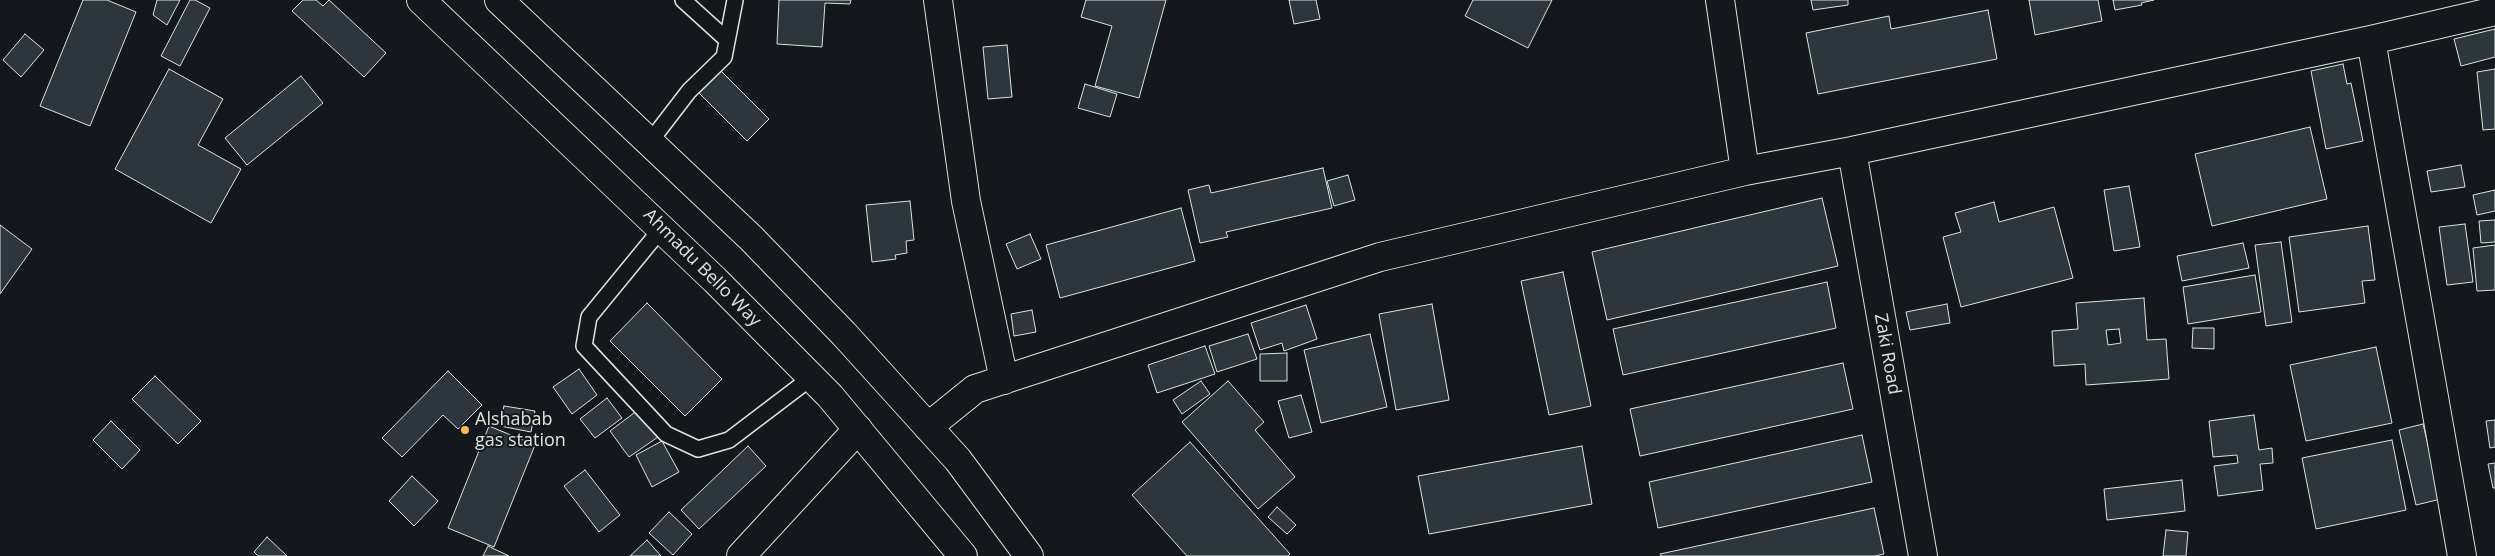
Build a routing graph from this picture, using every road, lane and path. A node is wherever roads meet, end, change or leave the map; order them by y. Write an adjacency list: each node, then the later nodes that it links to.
1 (421, 0): 13 (street, Ahmadu Bello Way)
2 (499, 0): 10 (street)
3 (683, 0): 8 (lane)
4 (735, 0): 8 (lane)
5 (938, 0): 15 (street)
6 (1720, 0): 12 (street)
7 (2495, 11): 9 (street)
8 (726, 39): 10 (lane)
9 (2371, 40): 11 (street); 22 (street)
10 (649, 143): 16 (street)
11 (1852, 151): 12 (street); 21 (street, Zaki Road)
12 (1745, 171): 15 (street)
13 (662, 228): 14 (street, Ahmadu Bello Way); 14 (lane)
14 (812, 378): 17 (street, Ahmadu Bello Way)
15 (1004, 380): 16 (street)
16 (928, 427): 20 (street)
17 (858, 429): 18 (street); 19 (street, Ahmadu Bello Way)
18 (741, 556)
19 (963, 556)
20 (1029, 556)
21 (1923, 556)
22 (2462, 556)

